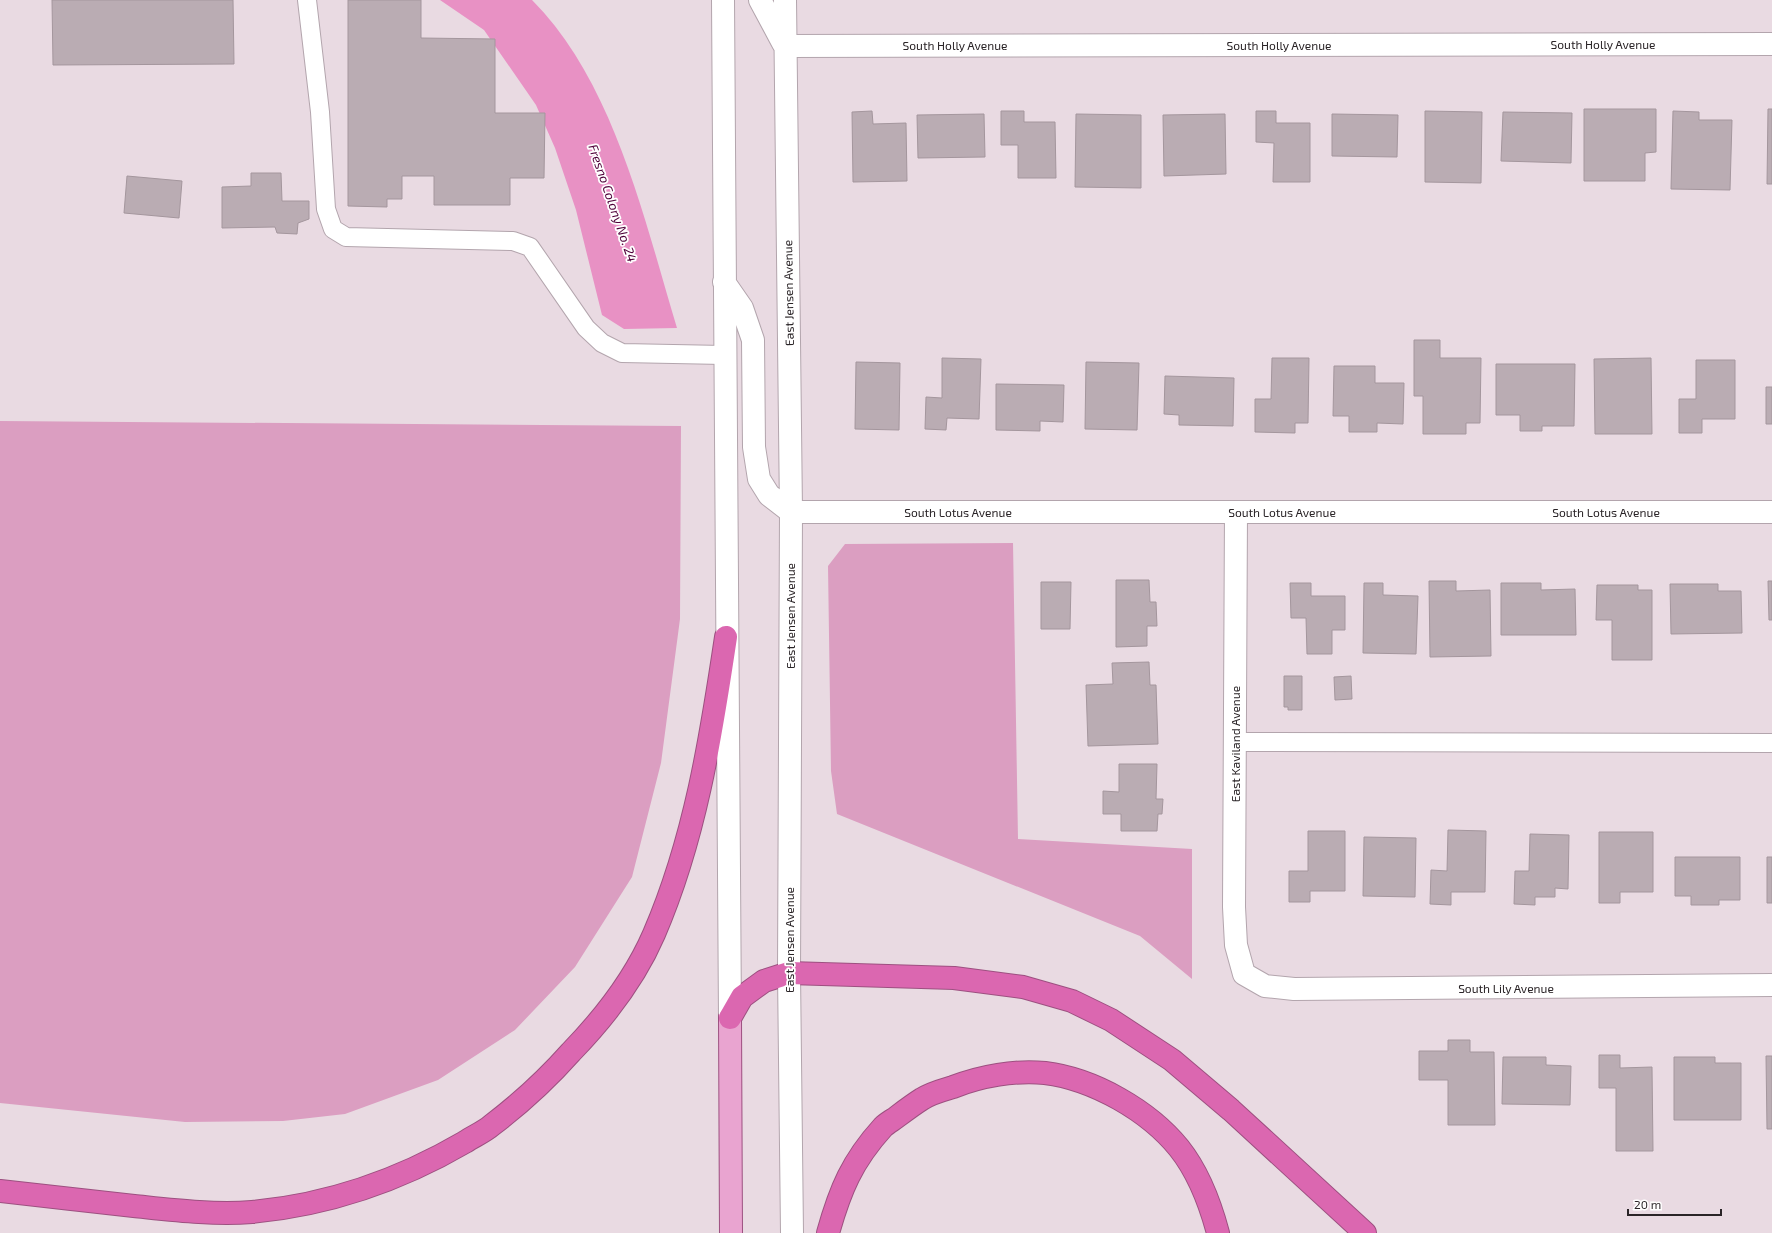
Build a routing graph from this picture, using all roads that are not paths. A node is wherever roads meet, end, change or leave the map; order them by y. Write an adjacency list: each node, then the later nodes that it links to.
1 (307, 0): 8 (lane)
2 (722, 0): 7 (street)
3 (760, 0): 6 (street)
4 (785, 0): 6 (street, East Jensen Avenue)
5 (1772, 44): 6 (street, South Holly Avenue)
6 (785, 46): 9 (street, East Jensen Avenue)
7 (724, 282): 8 (street); 9 (street)
8 (724, 355): 12 (street)
9 (791, 512): 10 (street, South Lotus Avenue); 15 (street, East Jensen Avenue)
10 (1236, 512): 11 (street, South Lotus Avenue); 13 (street, East Kaviland Avenue)
11 (1772, 512)
12 (726, 636): 18 (street); 19 (highway)
13 (1235, 742): 14 (lane); 16 (street, East Kaviland Avenue)
14 (1772, 742)
15 (789, 974): 18 (highway); 21 (street, East Jensen Avenue); 24 (highway)
16 (1244, 974): 17 (street, South Lily Avenue)
17 (1772, 985)
18 (730, 1018): 20 (main road)
19 (0, 1191)
20 (731, 1233)
21 (792, 1233)
22 (828, 1233): 23 (highway)
23 (1218, 1233)
24 (1365, 1233)

